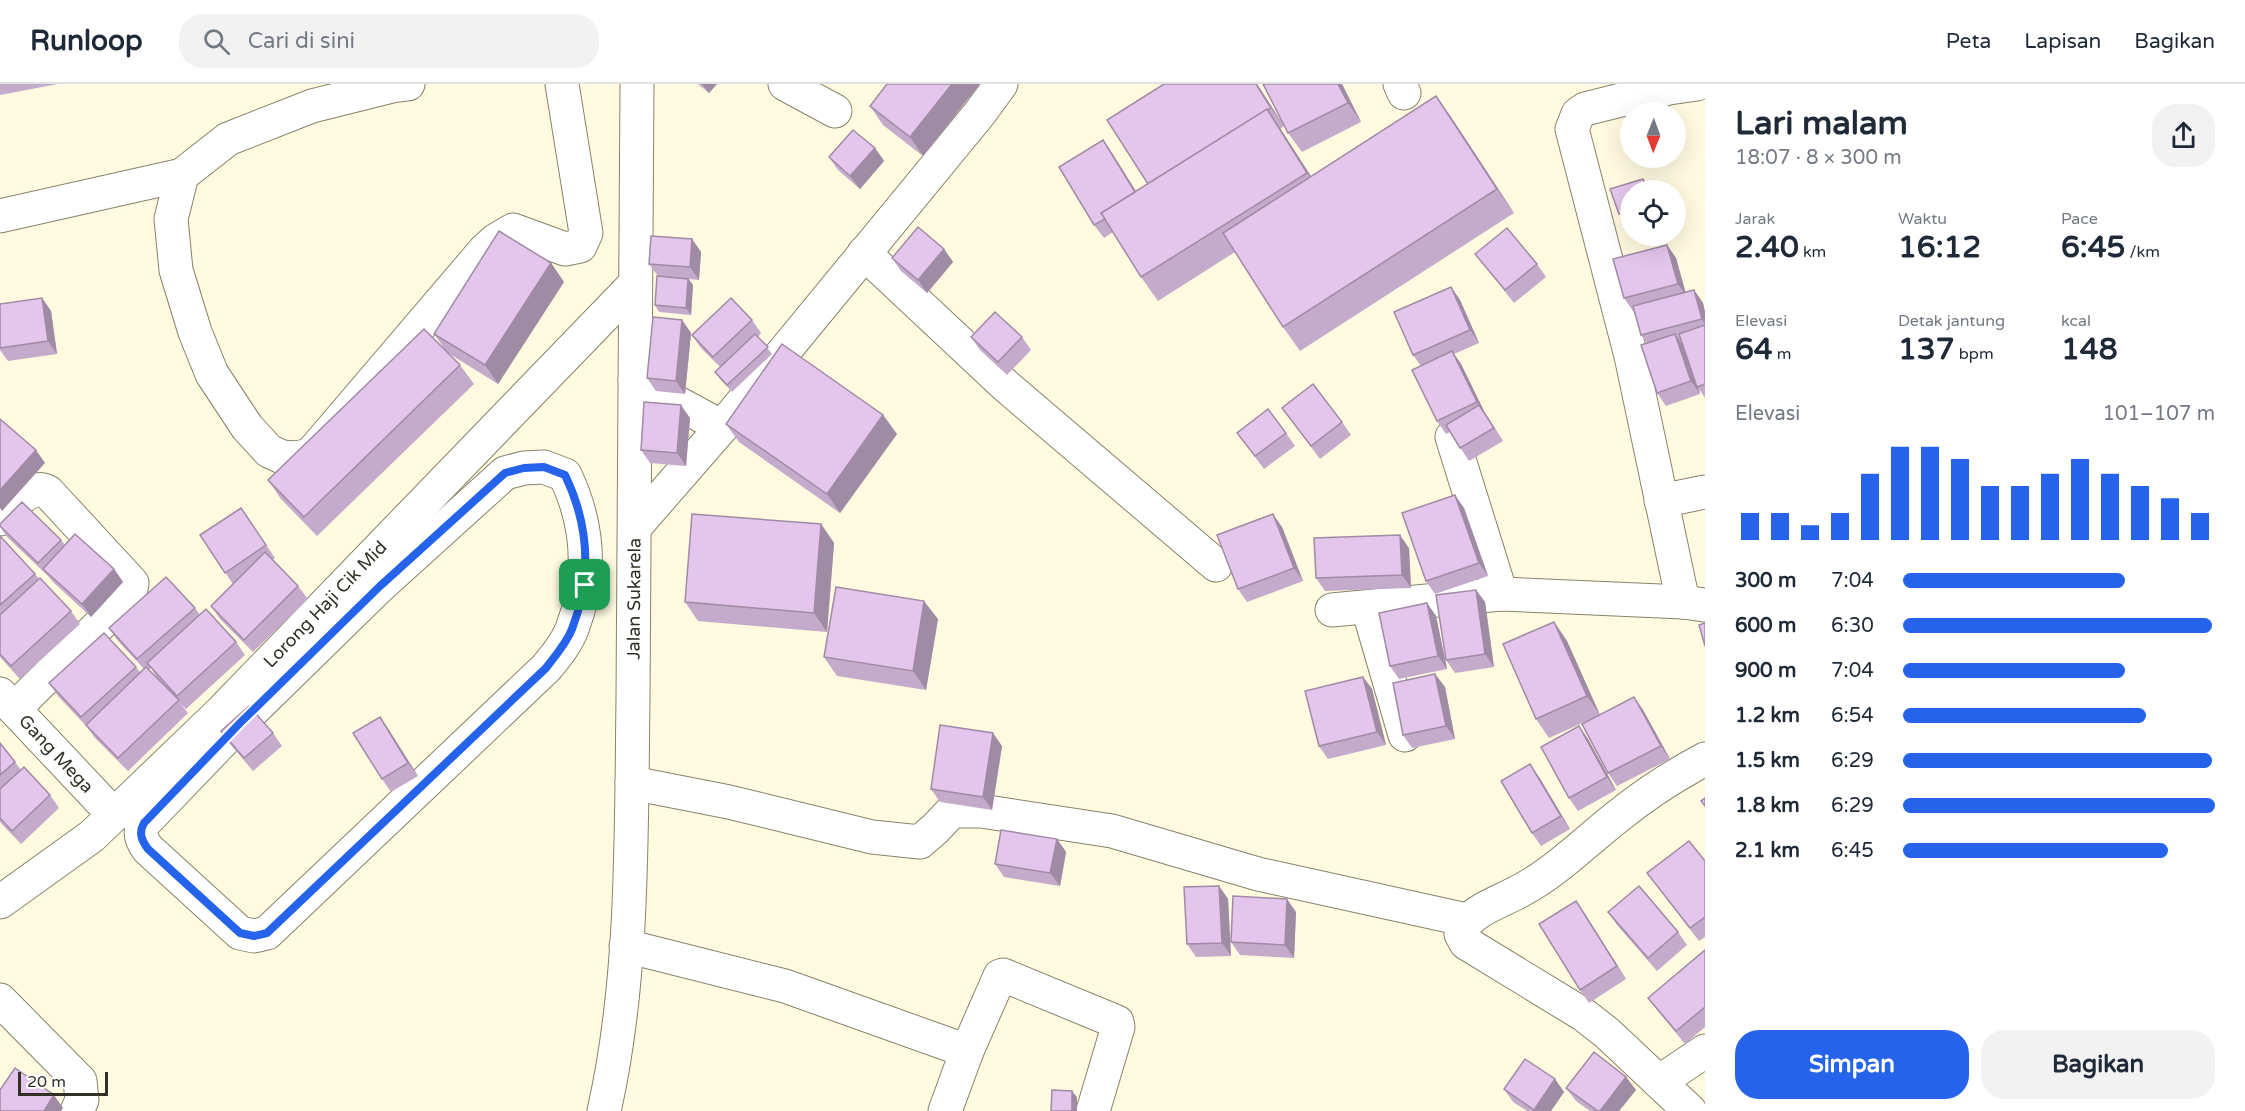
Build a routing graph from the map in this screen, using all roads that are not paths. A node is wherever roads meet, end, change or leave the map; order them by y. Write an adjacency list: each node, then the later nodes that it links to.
1 (408, 84): 8 (street)
2 (562, 84): 8 (street)
3 (637, 84): 11 (street, Jalan Sukarela)
4 (785, 84): 7 (street)
5 (1000, 84): 10 (street)
6 (1678, 85): 16 (street)
7 (835, 111)
8 (182, 175): 9 (street)
9 (0, 216)
10 (864, 253): 13 (street); 19 (street)
11 (634, 285): 12 (street, Jalan Sukarela); 30 (street, Lorong Haji Cik Mid)
12 (634, 380): 13 (street); 18 (street, Jalan Sukarela)
13 (722, 427): 18 (street)
14 (1452, 437): 22 (street)
15 (1705, 492): 16 (street)
16 (1661, 501): 23 (street)
17 (0, 519): 26 (street)
18 (634, 527): 21 (street, Jalan Sukarela)
19 (1216, 565)
20 (585, 585): 20 (street); 21 (street)
21 (634, 586): 29 (street, Jalan Sukarela)
22 (1501, 594): 23 (street); 24 (street)
23 (1694, 603)
24 (1368, 608): 25 (street); 27 (street)
25 (1332, 610)
26 (7, 701): 30 (street, Gang Mega)
27 (1404, 735)
28 (1705, 759): 32 (street)
29 (632, 783): 32 (street); 33 (street, Jalan Sukarela)
30 (114, 814): 31 (street, Lorong Haji Cik Mid)
31 (0, 903)
32 (1467, 920): 37 (street)
33 (626, 946): 35 (street); 39 (street, Jalan Sukarela)
34 (0, 1000): 38 (street)
35 (967, 1051): 40 (street); 41 (street)
36 (1705, 1051): 37 (street)
37 (1659, 1082): 42 (street)
38 (77, 1111)
39 (604, 1111)
40 (945, 1111)
41 (1093, 1111)
42 (1690, 1111)

